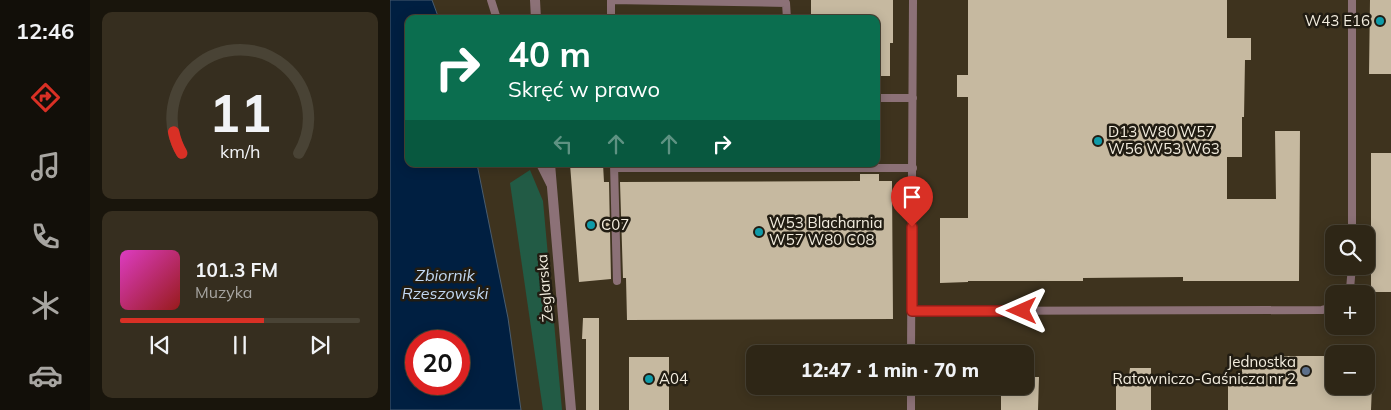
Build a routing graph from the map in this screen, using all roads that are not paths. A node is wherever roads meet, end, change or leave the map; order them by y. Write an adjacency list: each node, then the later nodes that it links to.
1 (491, 0): 5 (lane)
2 (535, 0): 6 (street)
3 (913, 0): 10 (lane)
4 (1352, 0): 17 (lane)
5 (496, 15)
6 (536, 15)
7 (611, 15): 8 (lane)
8 (787, 15)
9 (880, 98): 10 (lane)
10 (913, 98): 15 (lane)
11 (542, 167): 16 (lane)
12 (550, 167): 16 (street, Żeglarska)
13 (615, 167): 18 (lane)
14 (880, 167): 15 (lane)
15 (913, 168): 20 (lane)
16 (552, 188): 23 (street, Żeglarska)
17 (1352, 225)
18 (617, 281)
19 (1325, 309): 20 (lane)
20 (912, 311): 21 (lane)
21 (911, 345)
22 (911, 395): 24 (lane)
23 (571, 410)
24 (911, 410)

